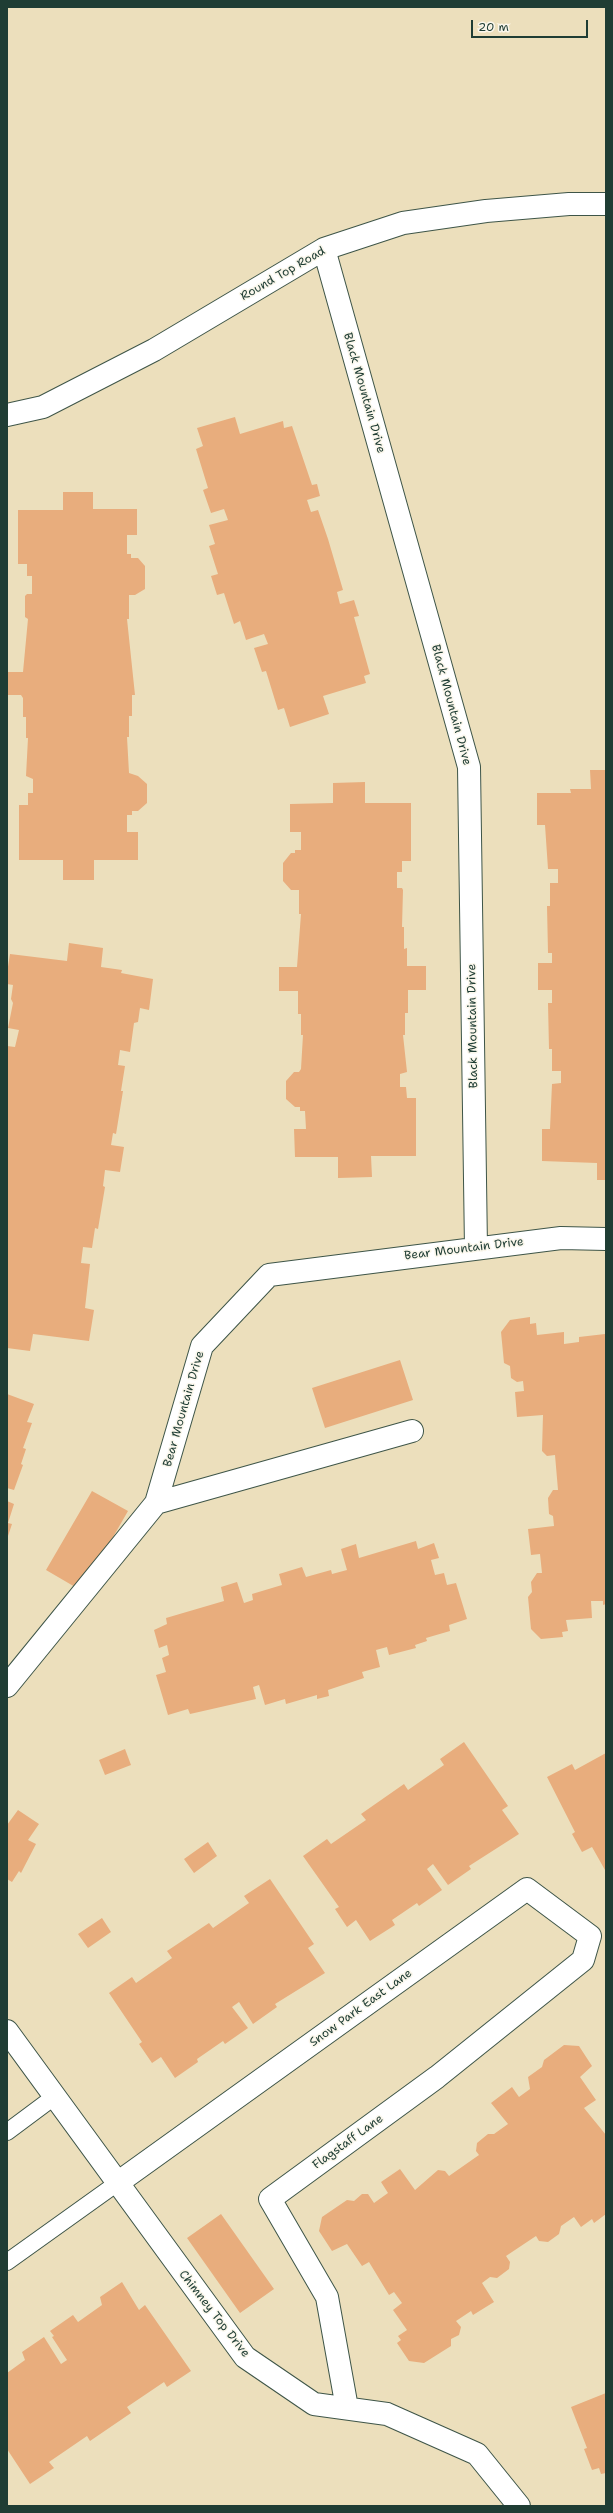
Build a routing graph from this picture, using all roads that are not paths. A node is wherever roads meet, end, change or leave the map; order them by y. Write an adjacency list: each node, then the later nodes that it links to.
1 (606, 204): 2 (street, Round Top Road)
2 (324, 249): 3 (street, Round Top Road); 5 (street, Black Mountain Drive)
3 (7, 415)
4 (606, 1239): 5 (street, Bear Mountain Drive)
5 (476, 1248): 7 (street, Bear Mountain Drive)
6 (412, 1431): 7 (street)
7 (156, 1503): 8 (street, Bear Mountain Drive)
8 (7, 1686)
9 (598, 1932): 13 (street, Snow Park East Lane); 15 (street, Flagstaff Lane)
10 (7, 2031): 11 (street, Chimney Top Drive)
11 (54, 2097): 12 (lane); 13 (street, Chimney Top Drive)
12 (7, 2132)
13 (116, 2184): 14 (lane); 15 (street, Chimney Top Drive)
14 (7, 2262)
15 (346, 2408): 16 (street, Chimney Top Drive)
16 (519, 2506)

